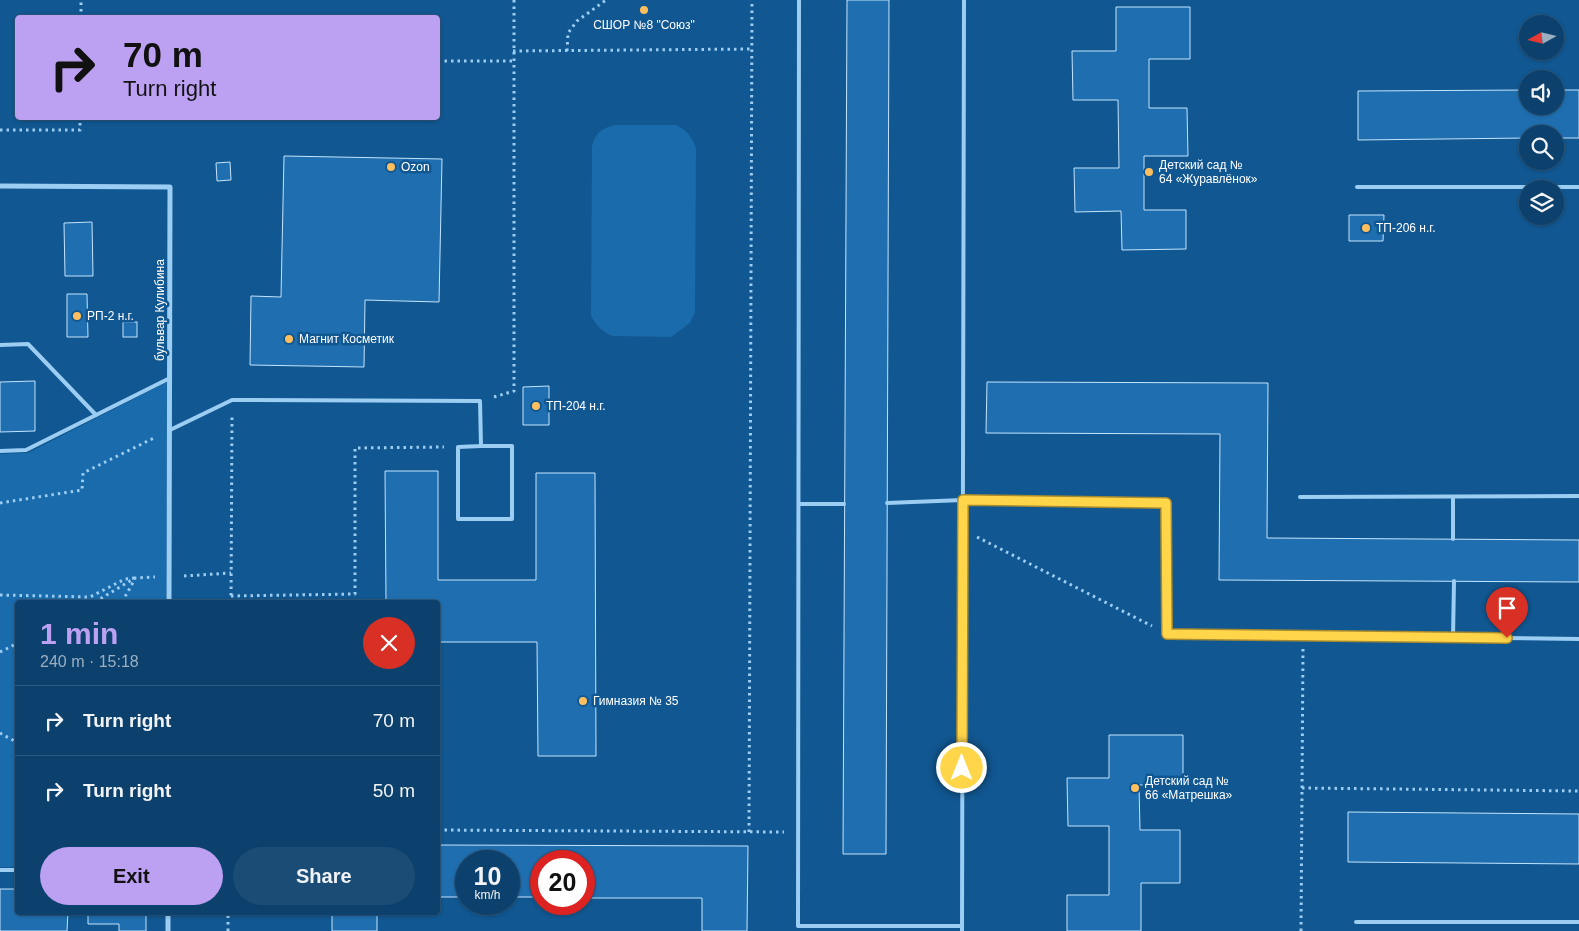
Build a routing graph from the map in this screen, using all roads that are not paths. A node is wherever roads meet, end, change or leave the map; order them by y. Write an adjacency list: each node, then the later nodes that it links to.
1 (799, 0): 17 (lane)
2 (964, 0): 15 (lane)
3 (0, 186): 7 (street, бульвар Кулибина)
4 (1579, 187): 5 (lane)
5 (1357, 188)
6 (0, 345): 8 (lane)
7 (170, 378): 8 (lane); 9 (street, бульвар Кулибина)
8 (96, 415): 11 (lane)
9 (170, 430): 10 (lane); 21 (street, бульвар Кулибина)
10 (481, 446): 10 (lane)
11 (0, 451)
12 (1579, 496): 14 (lane)
13 (1300, 497): 14 (lane)
14 (1453, 497): 19 (lane)
15 (963, 500): 16 (lane); 22 (lane); 29 (lane)
16 (887, 503)
17 (799, 504): 18 (lane); 29 (lane)
18 (844, 504)
19 (1453, 539)
20 (1454, 581): 22 (lane)
21 (169, 600)
22 (1454, 638): 23 (lane)
23 (1579, 639)
24 (0, 870): 25 (lane)
25 (15, 870)
26 (168, 915): 30 (street)
27 (1356, 922): 28 (lane)
28 (1579, 922)
29 (962, 929)
30 (168, 931)

